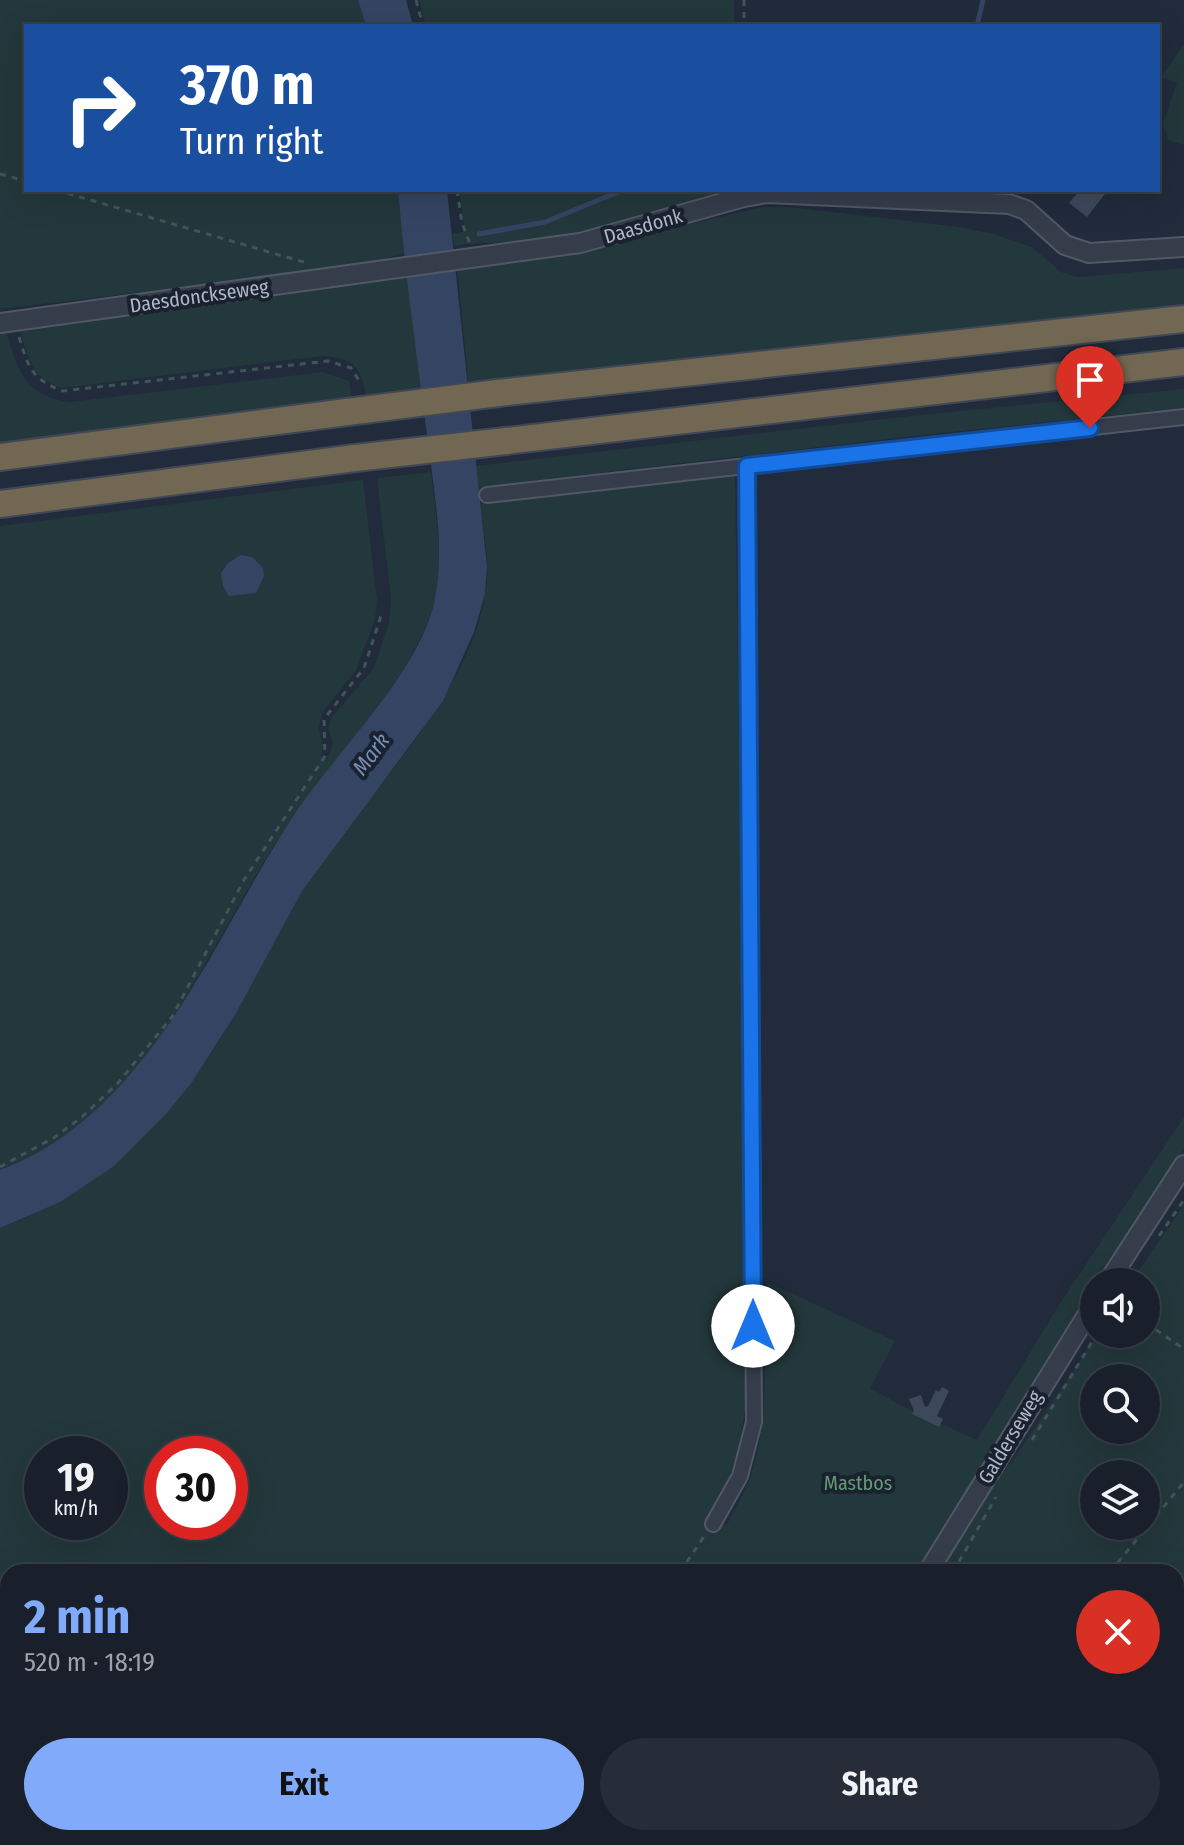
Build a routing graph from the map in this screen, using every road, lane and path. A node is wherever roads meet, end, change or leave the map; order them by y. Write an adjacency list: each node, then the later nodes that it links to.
1 (416, 0): 3 (path)
2 (744, 0): 4 (path)
3 (422, 24)
4 (744, 24)
5 (0, 174): 6 (path)
6 (24, 180)
7 (63, 192): 12 (path)
8 (457, 192): 10 (path)
9 (1184, 247): 10 (street, Daasdonk)
10 (471, 259): 11 (street, Daasdonk)
11 (399, 268): 12 (street, Daesdonckseweg)
12 (325, 279): 14 (street, Daesdonckseweg)
13 (1184, 319): 18 (highway, bridge)
14 (7, 322): 16 (path)
15 (1184, 362): 21 (highway, bridge)
16 (360, 382)
17 (1184, 417): 19 (street)
18 (0, 457)
19 (747, 466): 20 (street); 33 (street)
20 (487, 495)
21 (0, 504)
22 (381, 616): 24 (path)
23 (1184, 1165): 25 (street)
24 (0, 1167)
25 (1117, 1268)
26 (1080, 1327): 35 (street, Galderseweg)
27 (1160, 1333): 29 (path)
28 (1088, 1348): 30 (path, Galderseweg)
29 (1184, 1349)
30 (1026, 1448)
31 (1184, 1482): 37 (path)
32 (997, 1495): 36 (path, Galderseweg)
33 (713, 1524): 34 (path)
34 (686, 1564)
35 (935, 1564)
36 (958, 1564)
37 (1117, 1564)

